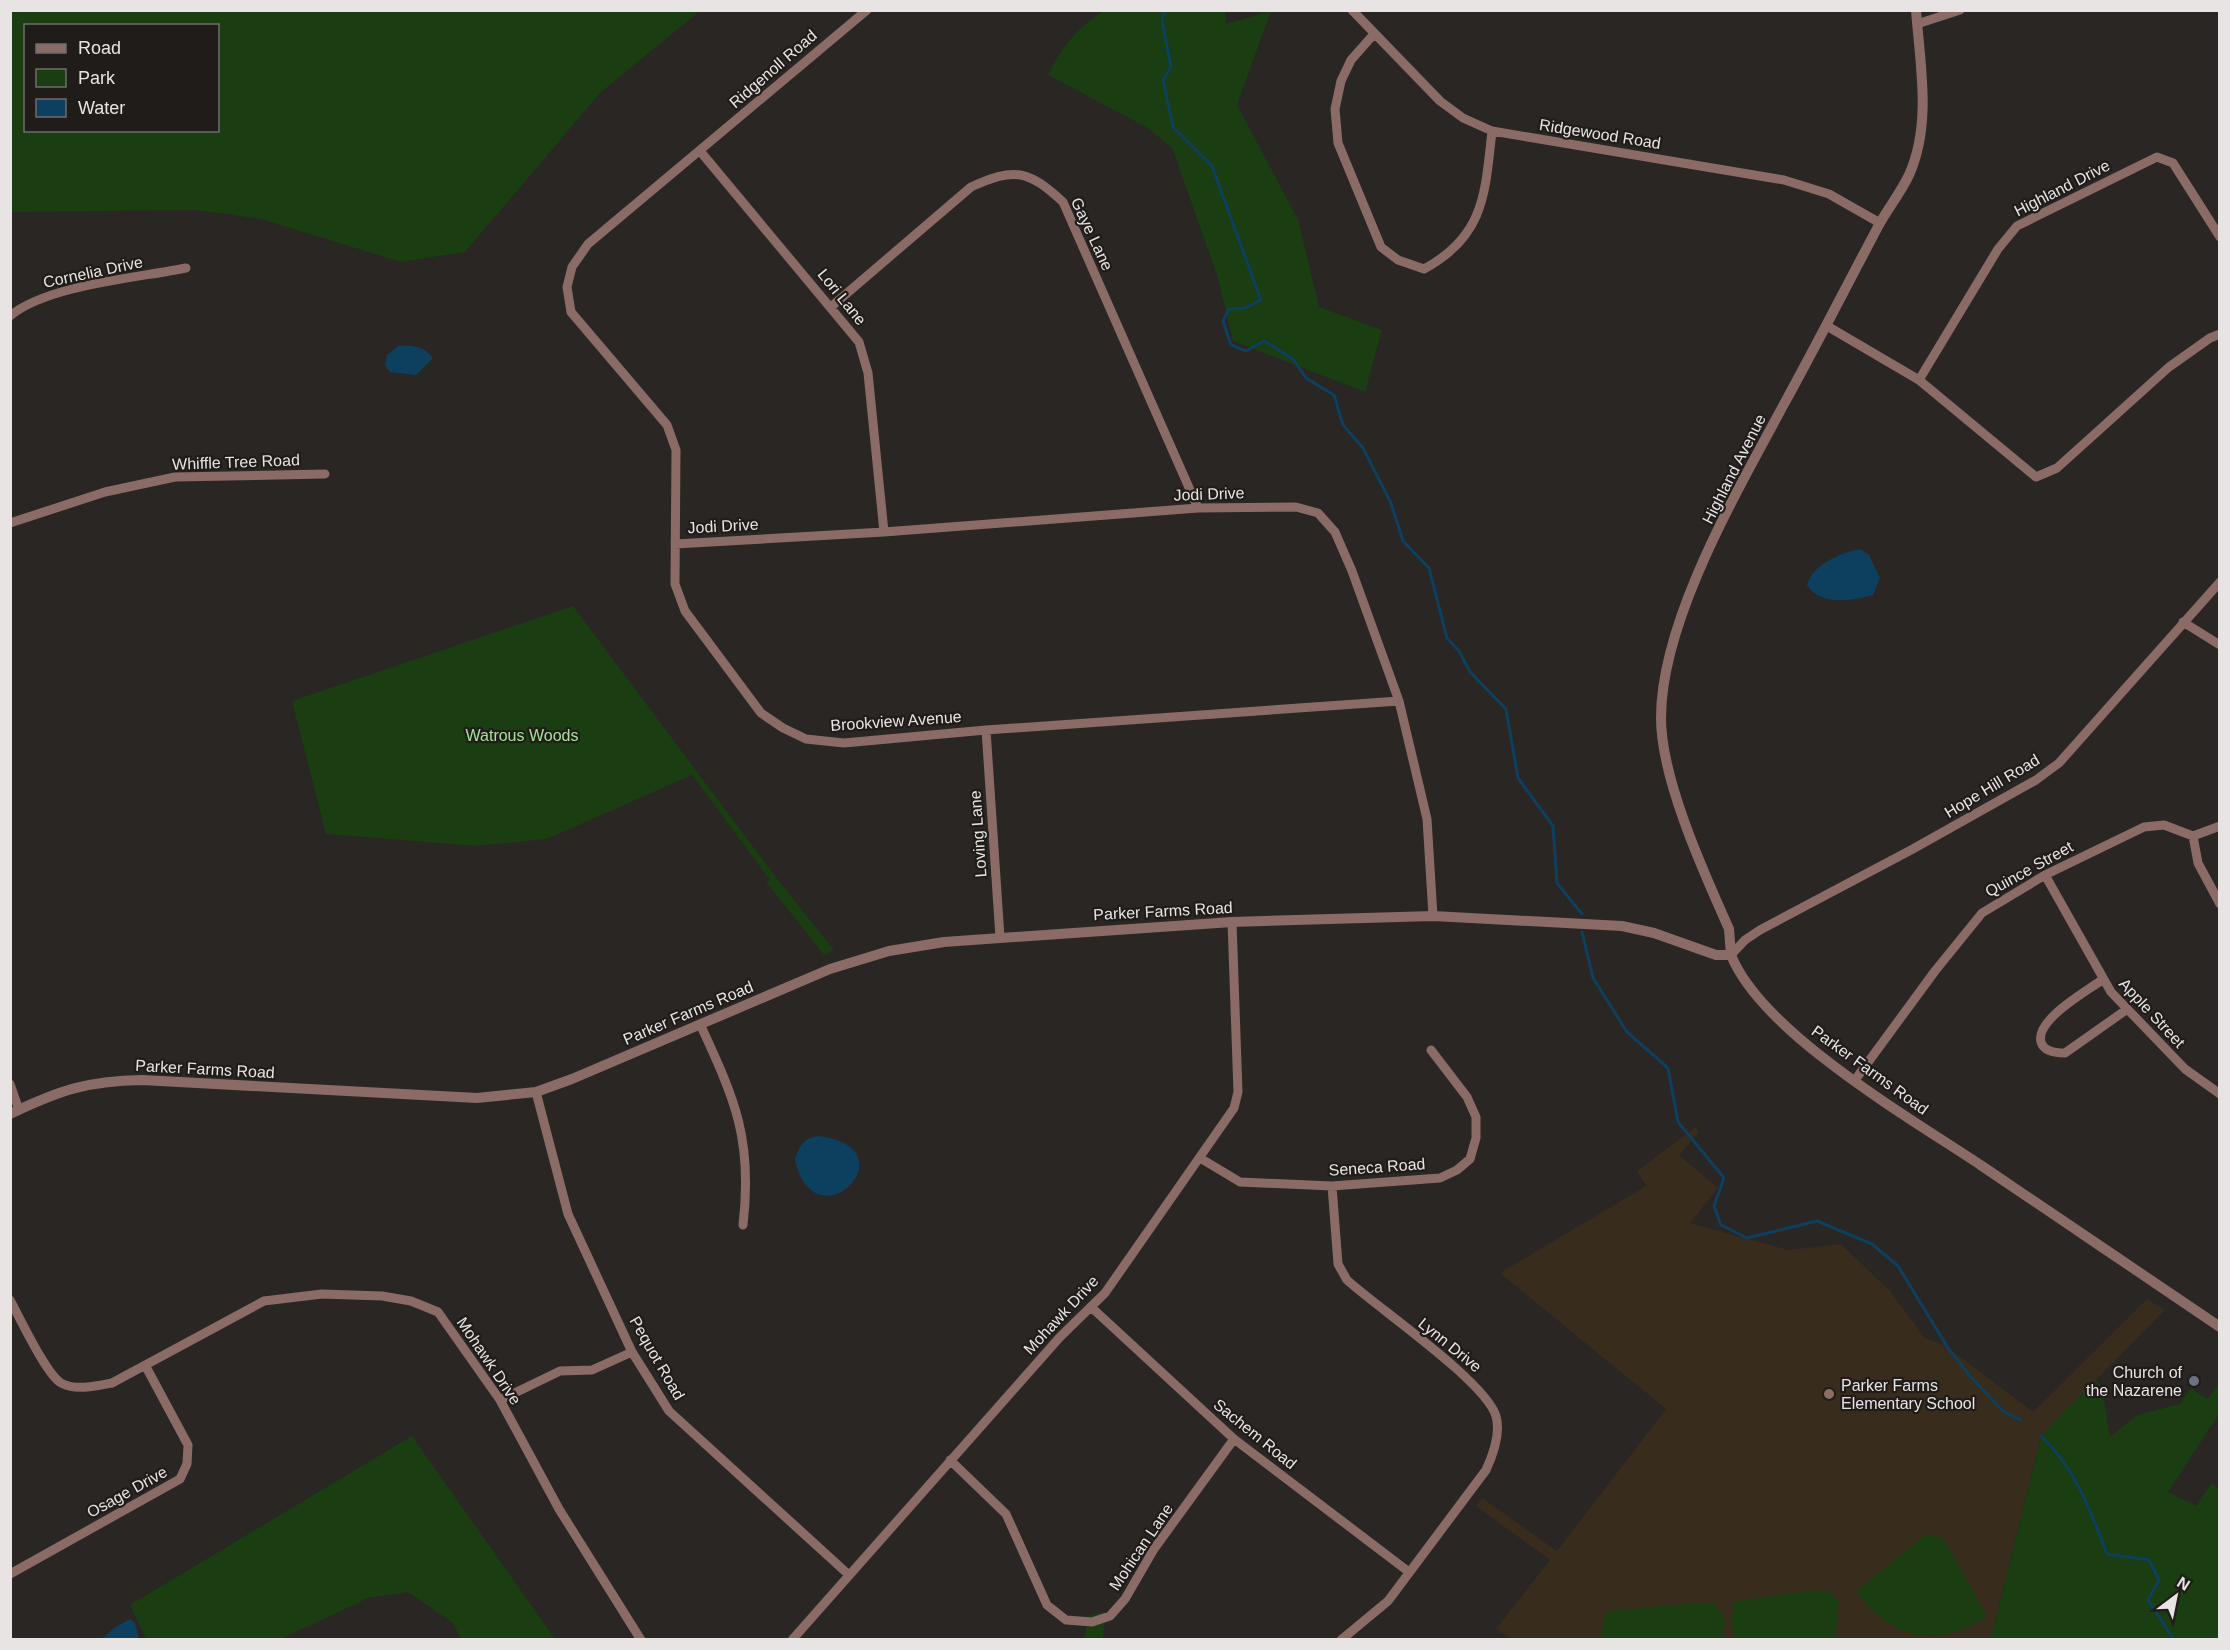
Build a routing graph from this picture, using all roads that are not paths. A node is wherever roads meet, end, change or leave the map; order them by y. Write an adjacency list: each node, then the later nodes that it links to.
1 (867, 10): 8 (street, Ridgenoll Road)
2 (1352, 10): 6 (street, Ridgewood Road)
3 (1916, 10): 5 (street, Highland Avenue)
4 (1960, 10): 5 (street)
5 (1917, 24): 9 (street, Highland Avenue)
6 (1374, 34): 7 (street, Ridgewood Road); 7 (street)
7 (1491, 131): 9 (street, Ridgewood Road)
8 (700, 152): 12 (street, Lori Lane); 21 (street, Brookview Avenue)
9 (1880, 223): 14 (street, Highland Avenue)
10 (2220, 237): 16 (street, Highland Drive)
11 (186, 268): 13 (street, Cornelia Drive)
12 (832, 306): 18 (street, Gaye Lane); 20 (street, Lori Lane)
13 (10, 316)
14 (1827, 326): 16 (street); 34 (street, Highland Avenue)
15 (2220, 334): 16 (street)
16 (1919, 380)
17 (325, 474): 19 (street, Whiffle Tree Road)
18 (1198, 508): 20 (street, Jodi Drive); 25 (street, Jodi Drive)
19 (11, 520)
20 (884, 532): 21 (street, Jodi Drive)
21 (675, 544): 26 (street, Brookview Avenue)
22 (2220, 582): 23 (street, Hope Hill Road)
23 (2183, 622): 24 (street); 34 (street, Hope Hill Road)
24 (2220, 645)
25 (1399, 701): 26 (street, Brookview Avenue); 31 (street, Jodi Drive)
26 (986, 730): 33 (street, Loving Lane)
27 (2220, 826): 28 (street)
28 (2193, 836): 29 (street, Quince Street); 30 (street)
29 (2045, 874): 35 (street, Apple Street); 39 (street, Quince Street)
30 (2220, 904)
31 (1433, 916): 32 (street, Parker Farms Road); 34 (street, Parker Farms Road)
32 (1232, 922): 33 (street, Parker Farms Road); 44 (street, Mohawk Drive)
33 (1000, 937): 37 (street, Parker Farms Road)
34 (1731, 955): 39 (street, Parker Farms Road)
35 (2102, 980): 36 (street, Apple Street); 36 (street)
36 (2126, 1010): 42 (street, Apple Street)
37 (700, 1024): 41 (street, Parker Farms Road); 46 (street)
38 (1431, 1050): 45 (street, Seneca Road)
39 (1855, 1080): 49 (street, Parker Farms Road)
40 (10, 1083): 43 (street)
41 (536, 1092): 43 (street, Parker Farms Road); 50 (street, Pequot Road)
42 (2220, 1094)
43 (15, 1112)
44 (1200, 1158): 45 (street, Seneca Road); 48 (street, Mohawk Drive)
45 (1332, 1186): 55 (street, Lynn Drive)
46 (743, 1225)
47 (10, 1300): 51 (street, Mohawk Drive)
48 (1091, 1307): 53 (street, Sachem Road); 54 (street, Mohawk Drive)
49 (2220, 1327)
50 (632, 1352): 52 (street); 57 (street, Pequot Road)
51 (146, 1365): 52 (street, Mohawk Drive); 56 (street, Osage Drive)
52 (500, 1400): 58 (street, Mohawk Drive)
53 (1234, 1439): 54 (street, Mohican Lane); 55 (street, Sachem Road)
54 (950, 1460): 57 (street, Mohawk Drive)
55 (1409, 1572): 60 (street, Lynn Drive)
56 (10, 1574)
57 (849, 1575): 59 (street, Mohawk Drive)
58 (641, 1640)
59 (792, 1640)
60 (1341, 1640)

